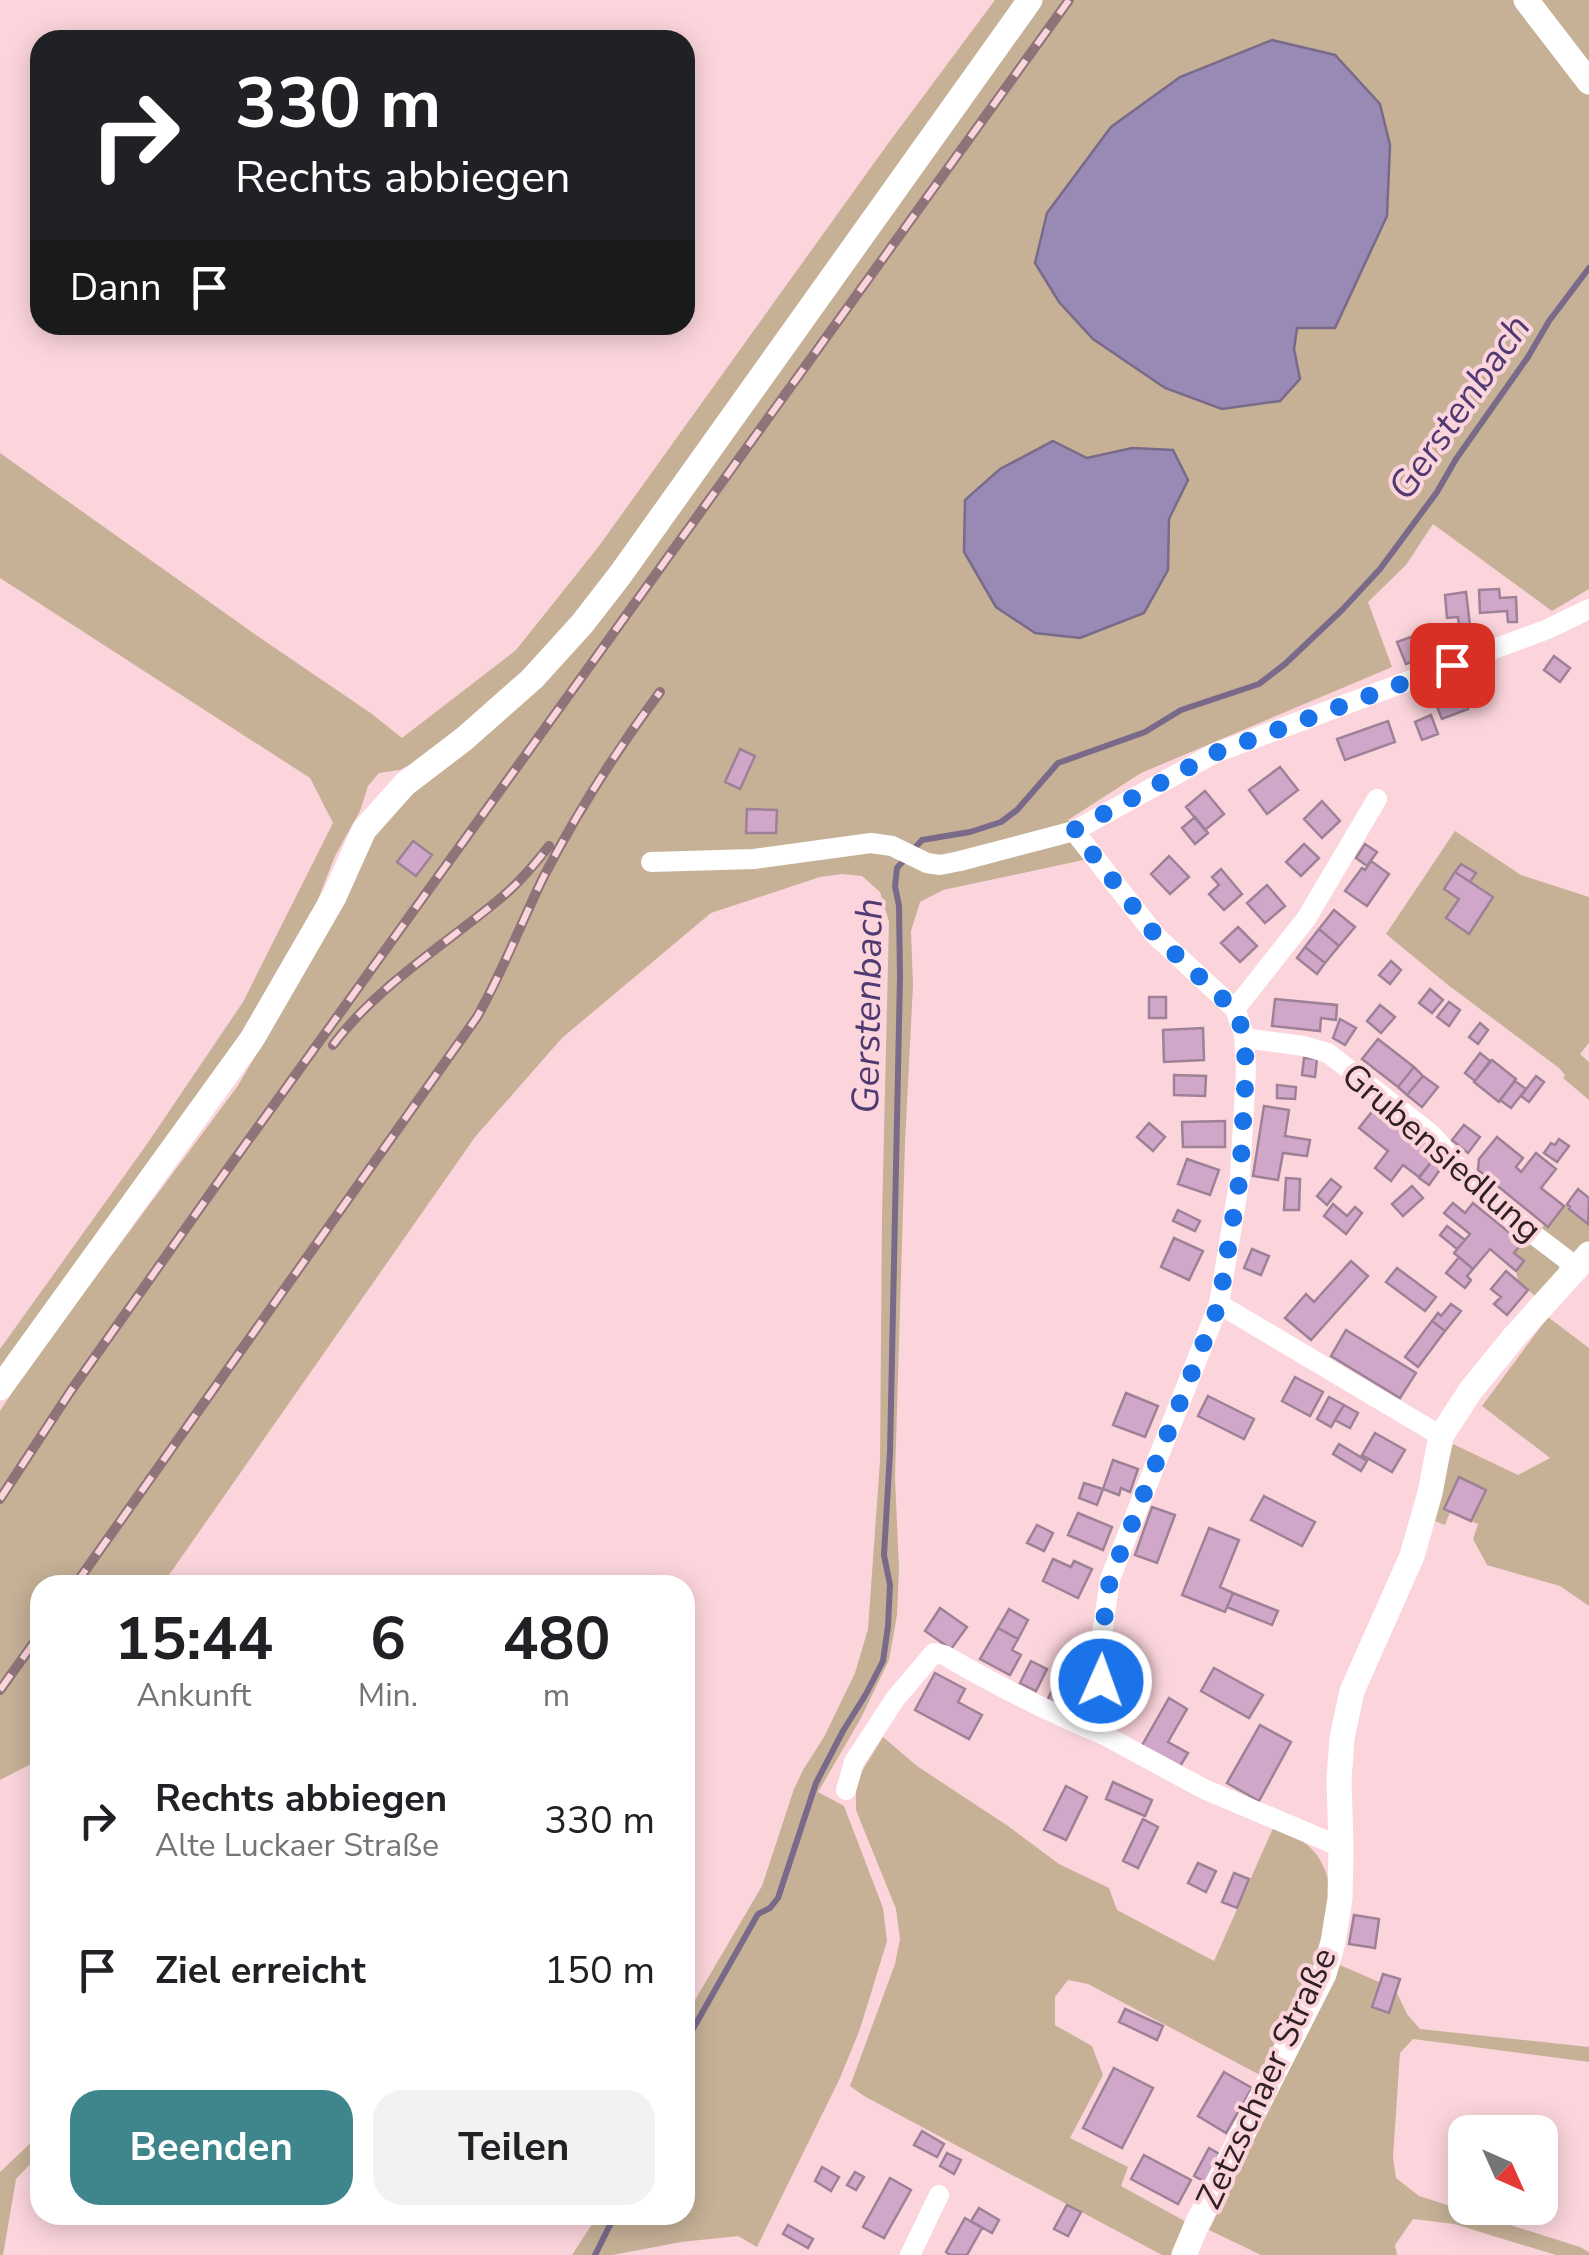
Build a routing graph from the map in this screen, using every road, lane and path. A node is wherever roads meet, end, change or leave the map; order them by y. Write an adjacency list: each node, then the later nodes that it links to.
1 (1030, 0): 12 (street)
2 (1526, 0): 3 (street)
3 (1589, 82)
4 (1589, 608): 6 (street)
5 (1378, 799): 8 (street)
6 (1074, 830): 7 (street); 8 (street)
7 (650, 862)
8 (1235, 1010): 9 (street)
9 (1244, 1038): 10 (street, Grubensiedlung); 11 (street)
10 (1583, 1261): 13 (street, Zetzschaer Straße)
11 (1219, 1304): 13 (street); 14 (street)
12 (0, 1388)
13 (1441, 1436): 16 (street, Zetzschaer Straße)
14 (1104, 1735): 15 (street); 16 (street)
15 (846, 1790)
16 (1342, 1847): 19 (street, Zetzschaer Straße)
17 (939, 2195): 18 (street)
18 (910, 2255)
19 (1184, 2255)

